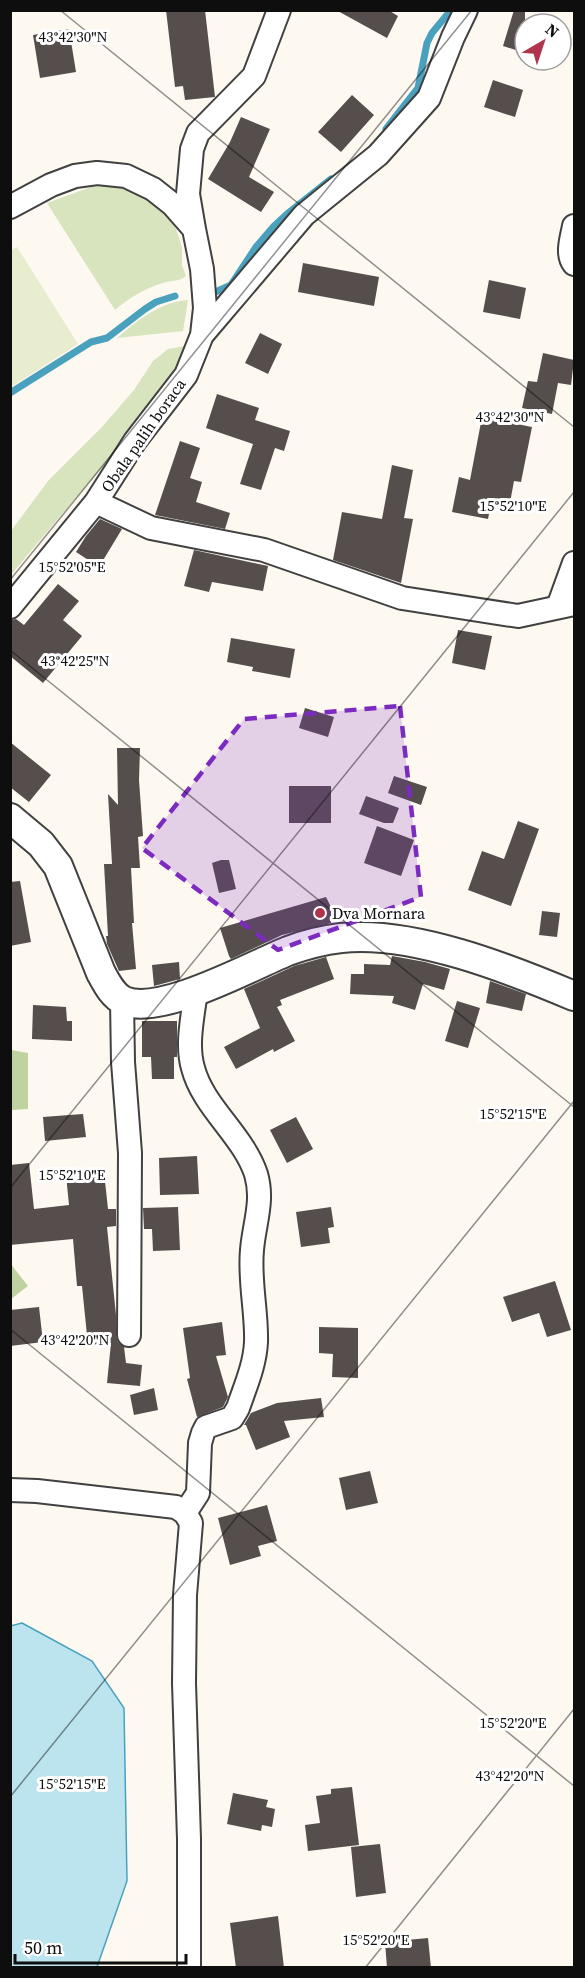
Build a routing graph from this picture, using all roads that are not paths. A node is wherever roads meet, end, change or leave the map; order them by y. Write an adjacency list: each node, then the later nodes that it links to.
1 (279, 10): 5 (street, Obala palih boraca)
2 (466, 10): 7 (street)
3 (10, 207): 5 (street)
4 (574, 226): 6 (street)
5 (194, 229): 7 (street, Obala palih boraca)
6 (574, 264)
7 (202, 335): 8 (street, Obala palih boraca)
8 (96, 502): 10 (street); 11 (street, Obala palih boraca)
9 (574, 563): 10 (street)
10 (566, 605)
11 (10, 607)
12 (10, 818): 15 (street)
13 (196, 991): 14 (street); 15 (street); 18 (street)
14 (574, 996)
15 (122, 1000): 16 (street)
16 (129, 1335)
17 (10, 1490): 18 (street)
18 (185, 1513): 19 (street)
19 (189, 1968)

